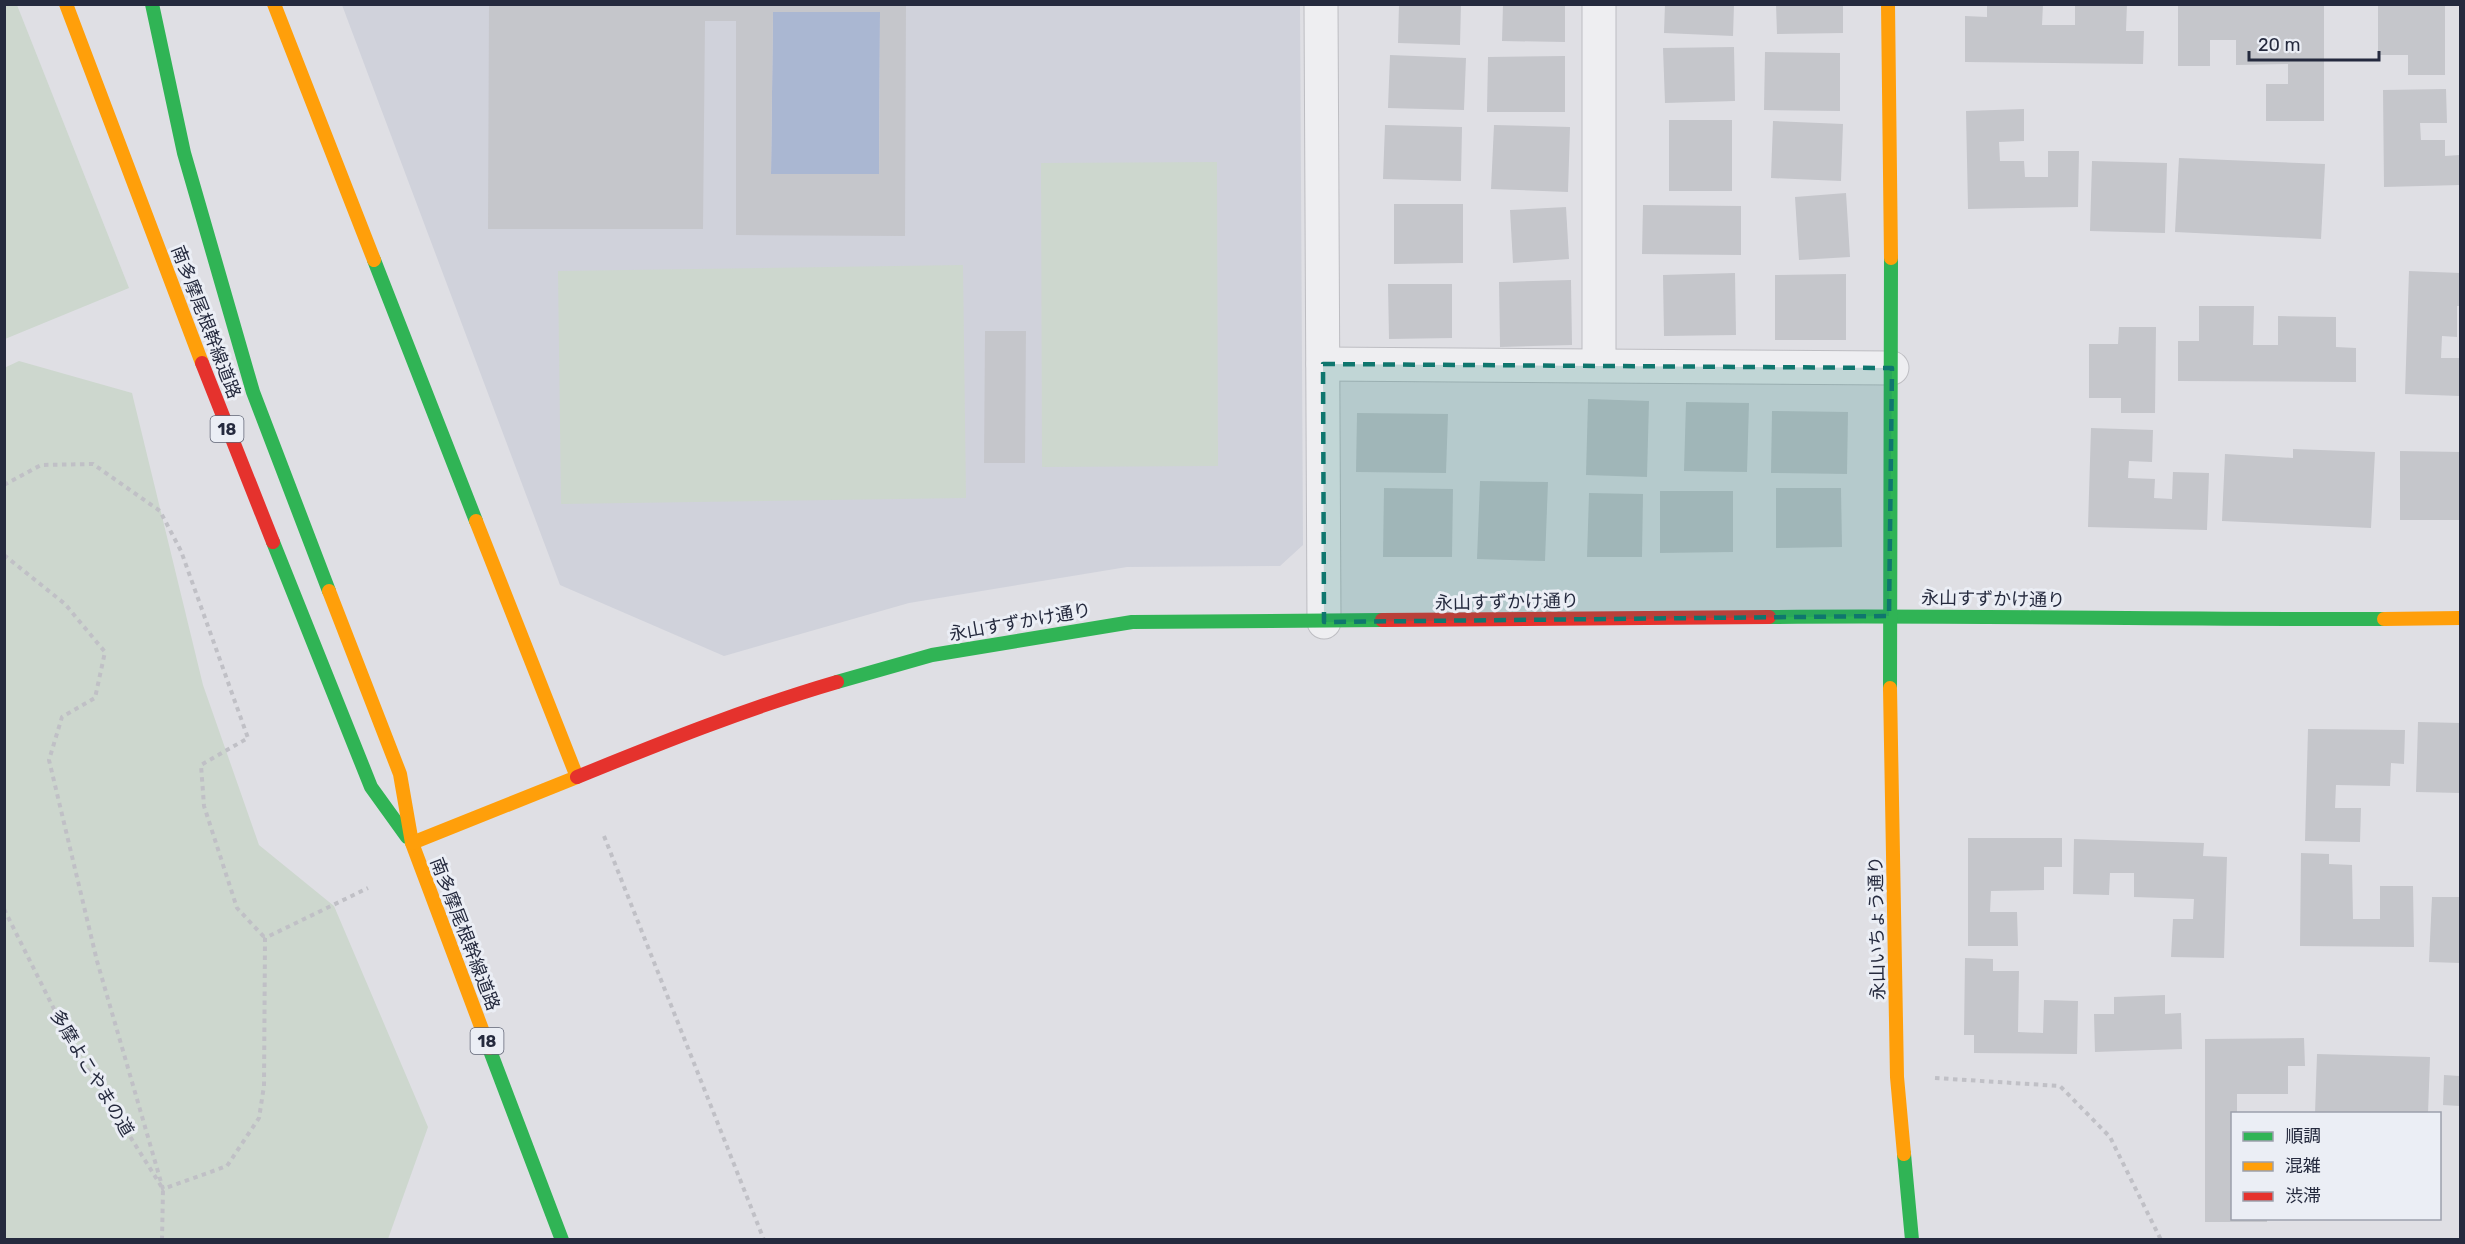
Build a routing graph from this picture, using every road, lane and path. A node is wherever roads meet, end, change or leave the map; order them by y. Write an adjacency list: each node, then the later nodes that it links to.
1 (66, 4): 17 (main road, 南多摩尾根幹線道路 / 18)
2 (152, 4): 17 (main road, 南多摩尾根幹線道路 / 18)
3 (274, 4): 15 (main road)
4 (1321, 4): 7 (street)
5 (1599, 4): 8 (street)
6 (1888, 4): 9 (main road, 永山いちょう通り)
7 (1323, 364): 8 (street); 14 (street)
8 (1599, 364): 9 (street)
9 (1892, 368): 12 (main road, 永山いちょう通り)
10 (4, 485): 20 (path)
11 (4, 555): 22 (path)
12 (1889, 616): 13 (main road, 永山すずかけ通り); 14 (main road, 永山すずかけ通り); 21 (main road, 永山いちょう通り)
13 (2460, 618)
14 (1324, 622): 15 (main road, 永山すずかけ通り)
15 (578, 777): 17 (main road, 南多摩尾根幹線道路)
16 (604, 836): 25 (path)
17 (412, 843): 24 (main road, 南多摩尾根幹線道路 / 18)
18 (368, 888): 20 (path)
19 (4, 909): 22 (path, 多摩よこやまの道)
20 (265, 938): 22 (path)
21 (1897, 1077): 26 (main road, 永山いちょう通り); 27 (path)
22 (163, 1189): 23 (path)
23 (162, 1239)
24 (562, 1239)
25 (764, 1239)
26 (1912, 1239)
27 (2161, 1239)

